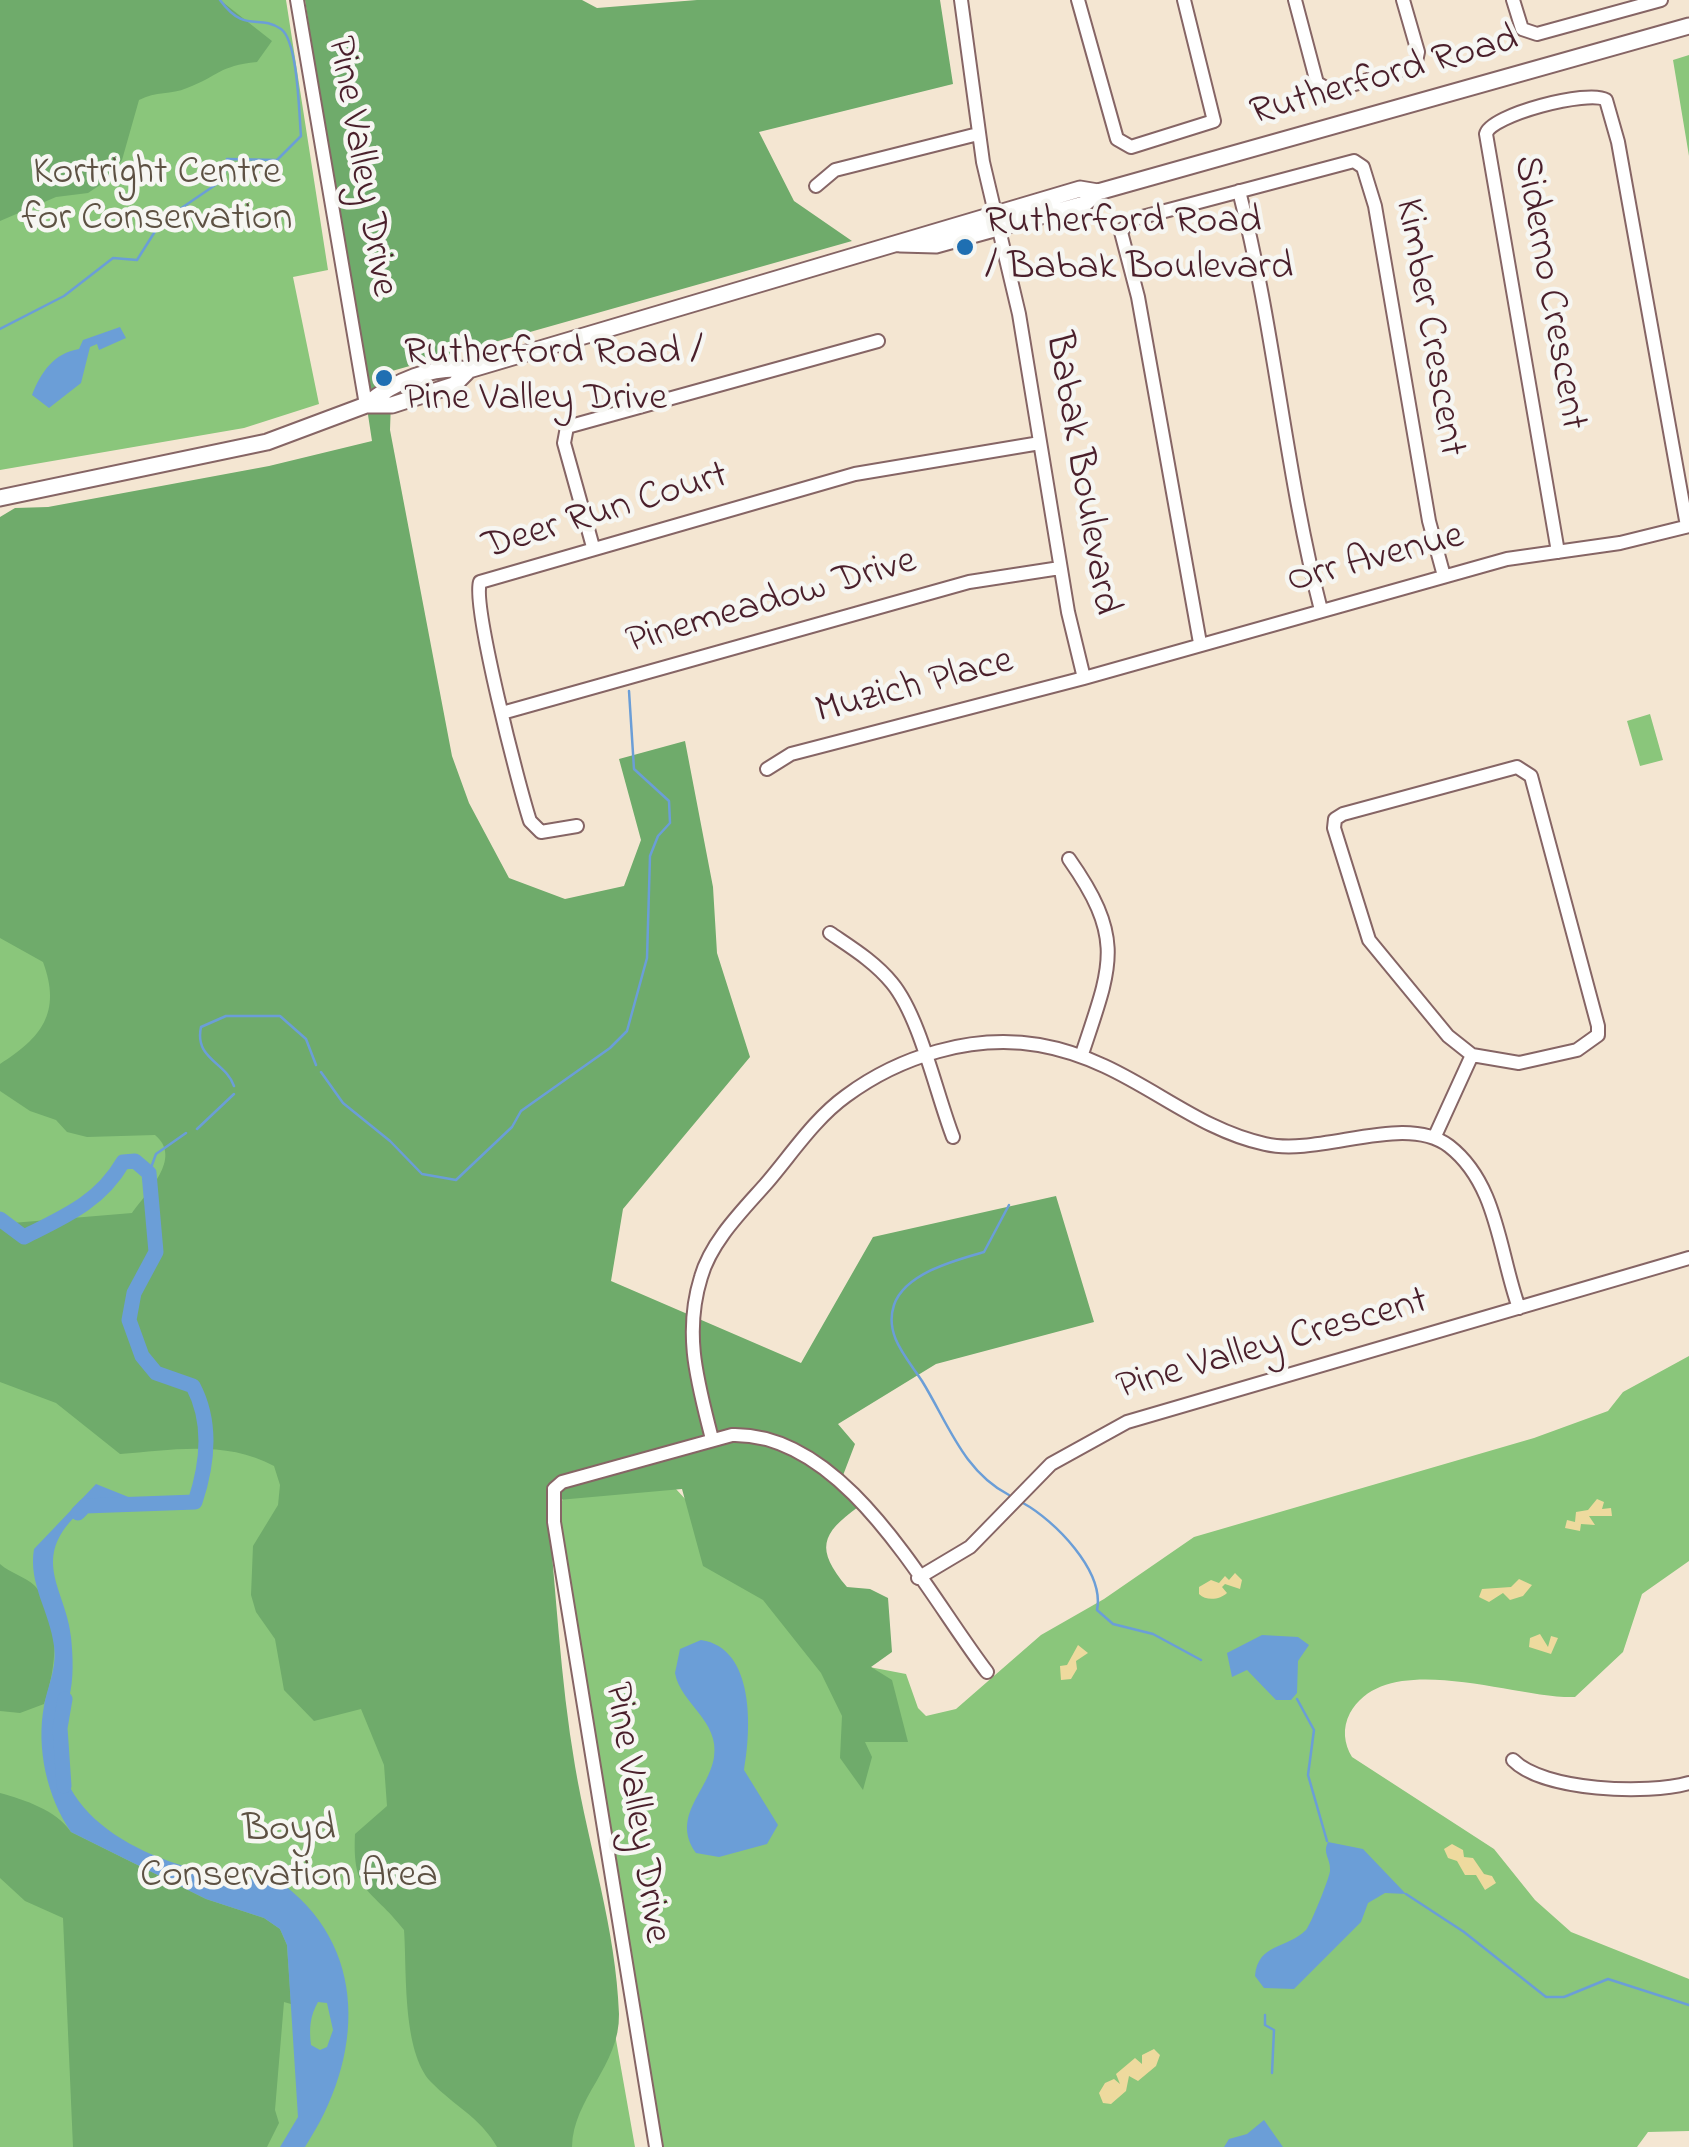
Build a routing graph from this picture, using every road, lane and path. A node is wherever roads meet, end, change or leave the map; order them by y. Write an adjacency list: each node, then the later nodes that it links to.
1 (297, 0): 16 (street, Pine Valley Drive)
2 (961, 0): 11 (street, Babak Boulevard)
3 (1078, 0): 4 (street)
4 (1184, 0)
5 (1295, 0): 6 (street)
6 (1403, 0)
7 (1513, 0): 9 (street)
8 (1661, 0): 9 (street)
9 (1640, 3)
10 (1689, 26): 14 (main road, Rutherford Road)
11 (978, 134): 12 (street); 14 (street, Babak Boulevard)
12 (816, 186)
13 (1239, 191): 23 (street, Kimber Crescent); 24 (street); 25 (street, Kimber Crescent)
14 (995, 221): 16 (main road, Rutherford Road); 17 (street, Babak Boulevard)
15 (878, 341): 20 (street)
16 (366, 405): 18 (main road, Rutherford Road)
17 (1040, 443): 20 (street, Deer Run Court); 22 (street, Babak Boulevard)
18 (0, 498)
19 (1688, 526): 21 (street, Orr Avenue); 21 (street, Siderno Crescent)
20 (592, 548): 27 (street, Deer Run Court)
21 (1558, 552): 23 (street, Orr Avenue)
22 (1060, 568): 26 (street, Babak Boulevard); 27 (street, Pinemeadow Drive)
23 (1444, 576): 24 (street, Orr Avenue)
24 (1320, 610): 25 (street, Orr Avenue)
25 (1200, 643): 26 (street, Orr Avenue)
26 (1084, 678): 28 (street, Muzich Place)
27 (502, 712): 29 (street, Deer Run Court)
28 (766, 770)
29 (577, 826)
30 (1069, 859): 32 (street)
31 (830, 933): 34 (street)
32 (1082, 1054): 34 (street); 36 (street)
33 (1472, 1054): 33 (street); 36 (street)
34 (923, 1056): 35 (street); 39 (street)
35 (952, 1136)
36 (1435, 1136): 38 (street)
37 (1689, 1258): 38 (street, Pine Valley Crescent)
38 (1519, 1308): 40 (street, Pine Valley Crescent)
39 (712, 1440): 40 (street); 44 (street, Pine Valley Drive)
40 (918, 1578): 41 (street)
41 (987, 1672)
42 (1513, 1760): 43 (street)
43 (1689, 1782)
44 (656, 2147)

